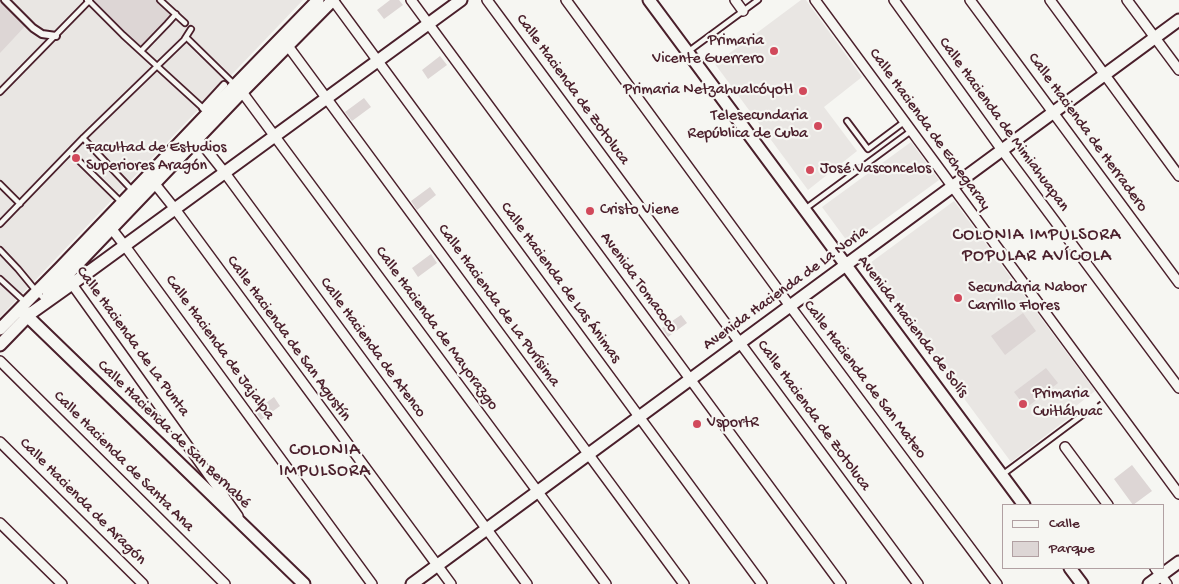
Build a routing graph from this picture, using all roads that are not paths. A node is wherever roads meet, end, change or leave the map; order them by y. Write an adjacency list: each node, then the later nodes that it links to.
1 (5, 0): 24 (street)
2 (160, 0): 19 (lane)
3 (318, 0): 34 (street)
4 (333, 0): 27 (street); 30 (street, Calle Hacienda de Las Ánimas)
5 (411, 0): 22 (street, Avenida Tomacoco)
6 (461, 0): 22 (street)
7 (487, 0): 69 (street, Calle Hacienda de Zotoluca)
8 (566, 0): 66 (street, Calle Hacienda de San Mateo)
9 (650, 0): 29 (street, Avenida Hacienda de Solís)
10 (735, 0): 18 (street)
11 (758, 0): 18 (lane)
12 (816, 0): 40 (street, Calle Hacienda de Echegaray)
13 (894, 0): 45 (street, Calle Hacienda de Mimiahuapan)
14 (970, 0): 38 (street, Calle Hacienda de Herradero)
15 (1050, 0): 33 (street)
16 (1127, 0): 26 (street)
17 (89, 1): 24 (lane); 28 (lane)
18 (743, 11): 29 (lane)
19 (176, 14): 21 (lane); 28 (lane)
20 (1179, 20): 26 (street, Avenida Hacienda de La Noria)
21 (185, 23)
22 (428, 24): 30 (street); 72 (street, Avenida Tomacoco)
23 (192, 29): 25 (lane)
24 (56, 36): 35 (lane)
25 (186, 37): 31 (lane); 34 (lane)
26 (1155, 38): 32 (street); 33 (street, Avenida Hacienda de La Noria)
27 (288, 46): 34 (street); 36 (street, Calle Hacienda de La Purísima)
28 (141, 51): 31 (lane)
29 (688, 52): 55 (street, Avenida Hacienda de Solís)
30 (378, 60): 36 (street); 75 (street, Calle Hacienda de Las Ánimas)
31 (158, 65): 37 (lane); 44 (lane)
32 (1179, 70)
33 (1104, 75): 38 (street, Avenida Hacienda de La Noria); 48 (street)
34 (234, 88): 37 (street); 42 (street); 43 (street, Calle Hacienda de Mayorazgo)
35 (0, 92)
36 (327, 98): 43 (street); 78 (street, Calle Hacienda de La Purísima)
37 (206, 110): 42 (street)
38 (1053, 112): 45 (street, Avenida Hacienda de La Noria); 64 (street, Calle Hacienda de Herradero)
39 (847, 120): 40 (lane)
40 (904, 122): 41 (street, Calle Hacienda de Echegaray)
41 (911, 131): 50 (street, Calle Hacienda de Echegaray); 55 (lane)
42 (194, 134): 47 (street, Calle Hacienda de Atenco); 49 (street); 52 (street)
43 (275, 136): 47 (street); 80 (street, Calle Hacienda de Mayorazgo)
44 (83, 138): 46 (lane); 52 (lane)
45 (1002, 150): 50 (street, Avenida Hacienda de La Noria); 73 (street, Calle Hacienda de Mimiahuapan)
46 (70, 152): 53 (lane); 54 (lane)
47 (225, 173): 56 (street); 85 (street, Calle Hacienda de Atenco)
48 (1179, 176)
49 (155, 184): 56 (street, Calle Hacienda de San Agustín); 58 (street)
50 (952, 187): 61 (street, Avenida Hacienda de La Noria); 81 (street, Calle Hacienda de Echegaray)
51 (1, 188): 54 (lane)
52 (133, 191): 53 (street)
53 (122, 203): 62 (street)
54 (20, 204): 57 (lane)
55 (804, 209): 61 (street, Avenida Hacienda de Solís)
56 (174, 210): 59 (street); 88 (street, Calle Hacienda de San Agustín)
57 (0, 224)
58 (110, 228): 59 (street, Calle Hacienda de Jajalpa); 62 (street)
59 (125, 246): 62 (street); 95 (street, Calle Hacienda de Jajalpa)
60 (0, 250): 65 (lane)
61 (846, 265): 66 (street, Avenida Hacienda de La Noria); 79 (street, Avenida Hacienda de Solís)
62 (66, 276): 65 (street); 67 (street); 86 (street, Calle Hacienda de La Punta)
63 (0, 279): 67 (lane)
64 (1179, 283)
65 (40, 295): 67 (street)
66 (790, 306): 69 (street, Avenida Hacienda de La Noria); 104 (street, Calle Hacienda de San Mateo)
67 (27, 309): 68 (street); 70 (street); 86 (street, Calle Hacienda de San Bernabé)
68 (0, 329)
69 (740, 343): 72 (street, Avenida Hacienda de La Noria); 103 (street, Calle Hacienda de Zotoluca)
70 (0, 345)
71 (0, 361): 93 (street, Calle Hacienda de Santa Ana)
72 (690, 380): 75 (street, Avenida Hacienda de La Noria); 102 (street, Avenida Tomacoco)
73 (1179, 388)
74 (1085, 413): 79 (lane)
75 (639, 417): 78 (street, Avenida Hacienda de La Noria); 101 (street, Calle Hacienda de Las Ánimas)
76 (0, 442): 92 (street, Calle Hacienda de Aragón)
77 (1065, 447): 83 (street)
78 (588, 454): 80 (street, Avenida Hacienda de La Noria); 100 (street, Calle Hacienda de La Purísima)
79 (1002, 475): 82 (street, Avenida Hacienda de Solís)
80 (538, 492): 85 (street, Avenida Hacienda de La Noria); 99 (street, Calle Hacienda de Mayorazgo)
81 (1179, 494)
82 (1023, 504)
83 (1107, 504)
84 (0, 523): 91 (street)
85 (487, 529): 88 (street, Avenida Hacienda de La Noria); 98 (street, Calle Hacienda de Atenco)
86 (249, 531): 94 (street, Calle Hacienda de San Bernabé)
87 (1179, 562): 90 (street)
88 (437, 566): 96 (street, Avenida Hacienda de La Noria); 97 (street, Calle Hacienda de San Agustín)
89 (1071, 569): 105 (street)
90 (1161, 576): 106 (street)
91 (62, 584)
92 (143, 584)
93 (225, 584)
94 (304, 584)
95 (372, 584)
96 (412, 584)
97 (451, 584)
98 (527, 584)
99 (606, 584)
100 (684, 584)
101 (762, 584)
102 (841, 584)
103 (918, 584)
104 (997, 584)
105 (1082, 584)
106 (1149, 584)

